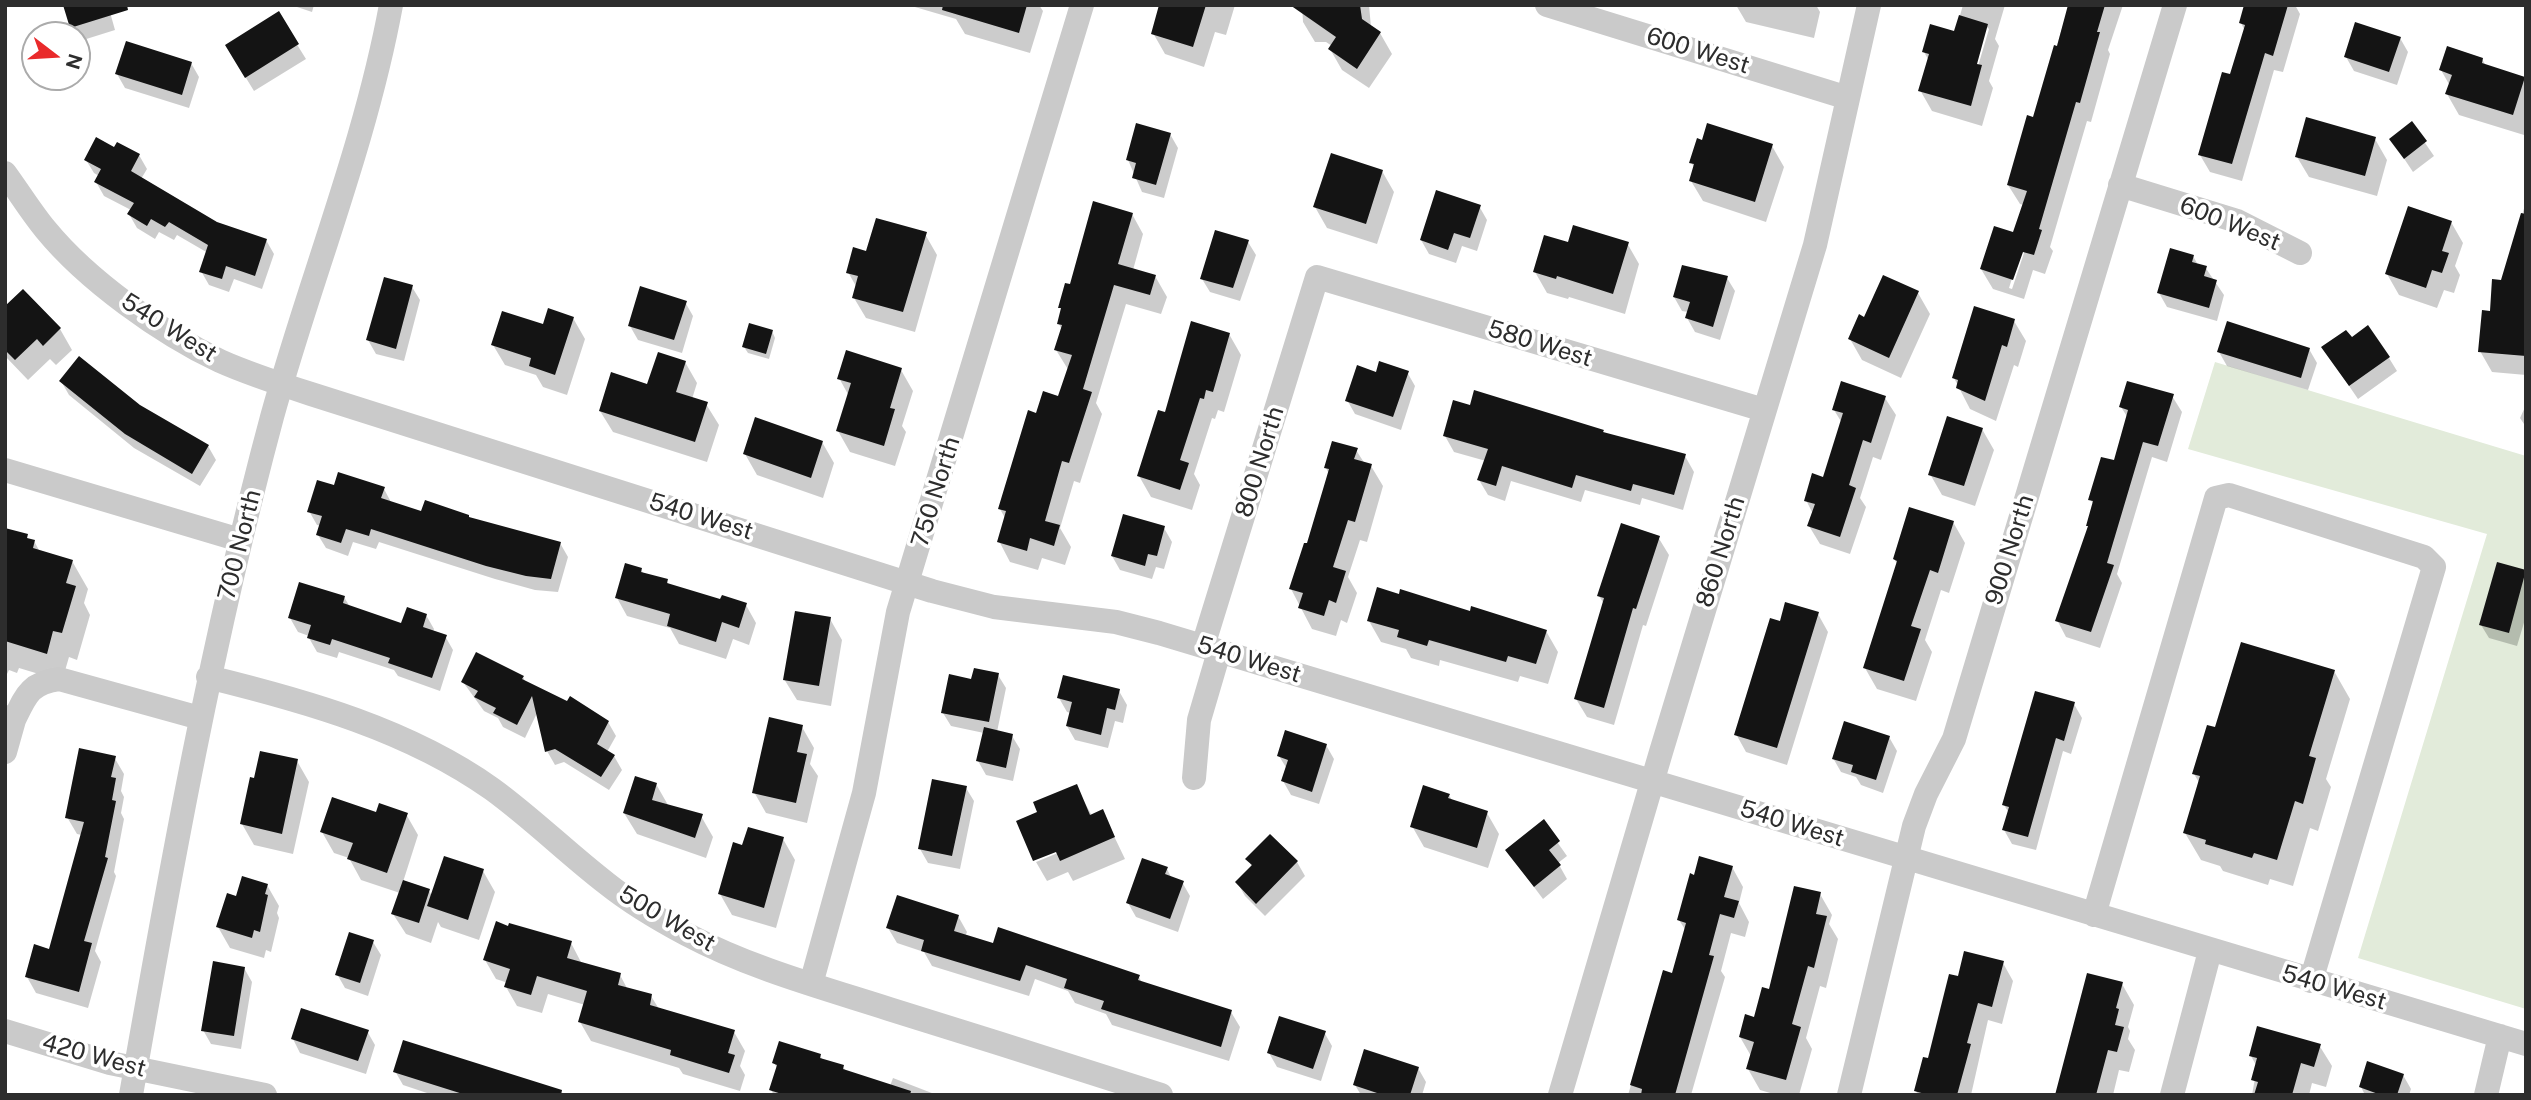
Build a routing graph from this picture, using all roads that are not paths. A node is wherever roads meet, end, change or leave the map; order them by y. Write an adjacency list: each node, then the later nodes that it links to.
1 (391, 5): 12 (street, 700 North)
2 (1082, 5): 16 (street, 750 North)
3 (1547, 5): 6 (street, 600 West)
4 (1869, 5): 6 (street, 860 North)
5 (2175, 5): 8 (street, 900 North)
6 (1848, 98): 13 (street, 860 North)
7 (5, 173): 9 (street, 540 West)
8 (2120, 185): 10 (street, 600 West); 24 (street, 900 North)
9 (14, 202): 12 (street, 540 West)
10 (2300, 253)
11 (1317, 278): 13 (street, 580 West); 17 (street, 800 North)
12 (282, 384): 15 (street, 700 North); 16 (street, 540 West)
13 (1764, 410): 23 (street, 860 North)
14 (5, 470): 15 (street)
15 (240, 540): 18 (street, 700 North)
16 (907, 583): 17 (street, 540 West); 28 (street, 750 North)
17 (1211, 649): 22 (street, 800 North); 23 (street, 540 West)
18 (208, 677): 19 (street, 700 North); 28 (street, 500 West)
19 (200, 718): 20 (street); 32 (street, 700 North)
20 (10, 719): 21 (street)
21 (5, 752)
22 (1194, 778)
23 (1652, 782): 24 (street, 540 West); 36 (street, 860 North)
24 (1906, 858): 25 (street, 540 West); 37 (street, 900 North)
25 (2094, 915): 26 (street, 540 West); 27 (street)
26 (2210, 951): 27 (street, 540 West); 38 (street)
27 (2311, 981): 30 (street, 540 West)
28 (811, 984): 35 (street, 500 West)
29 (5, 1031): 32 (street, 420 West)
30 (2500, 1036): 31 (street, 540 West); 39 (street)
31 (2526, 1044)
32 (136, 1069): 33 (street, 700 North); 34 (street, 420 West)
33 (131, 1095)
34 (265, 1095)
35 (1161, 1095)
36 (1560, 1095)
37 (1849, 1095)
38 (2172, 1095)
39 (2486, 1095)

